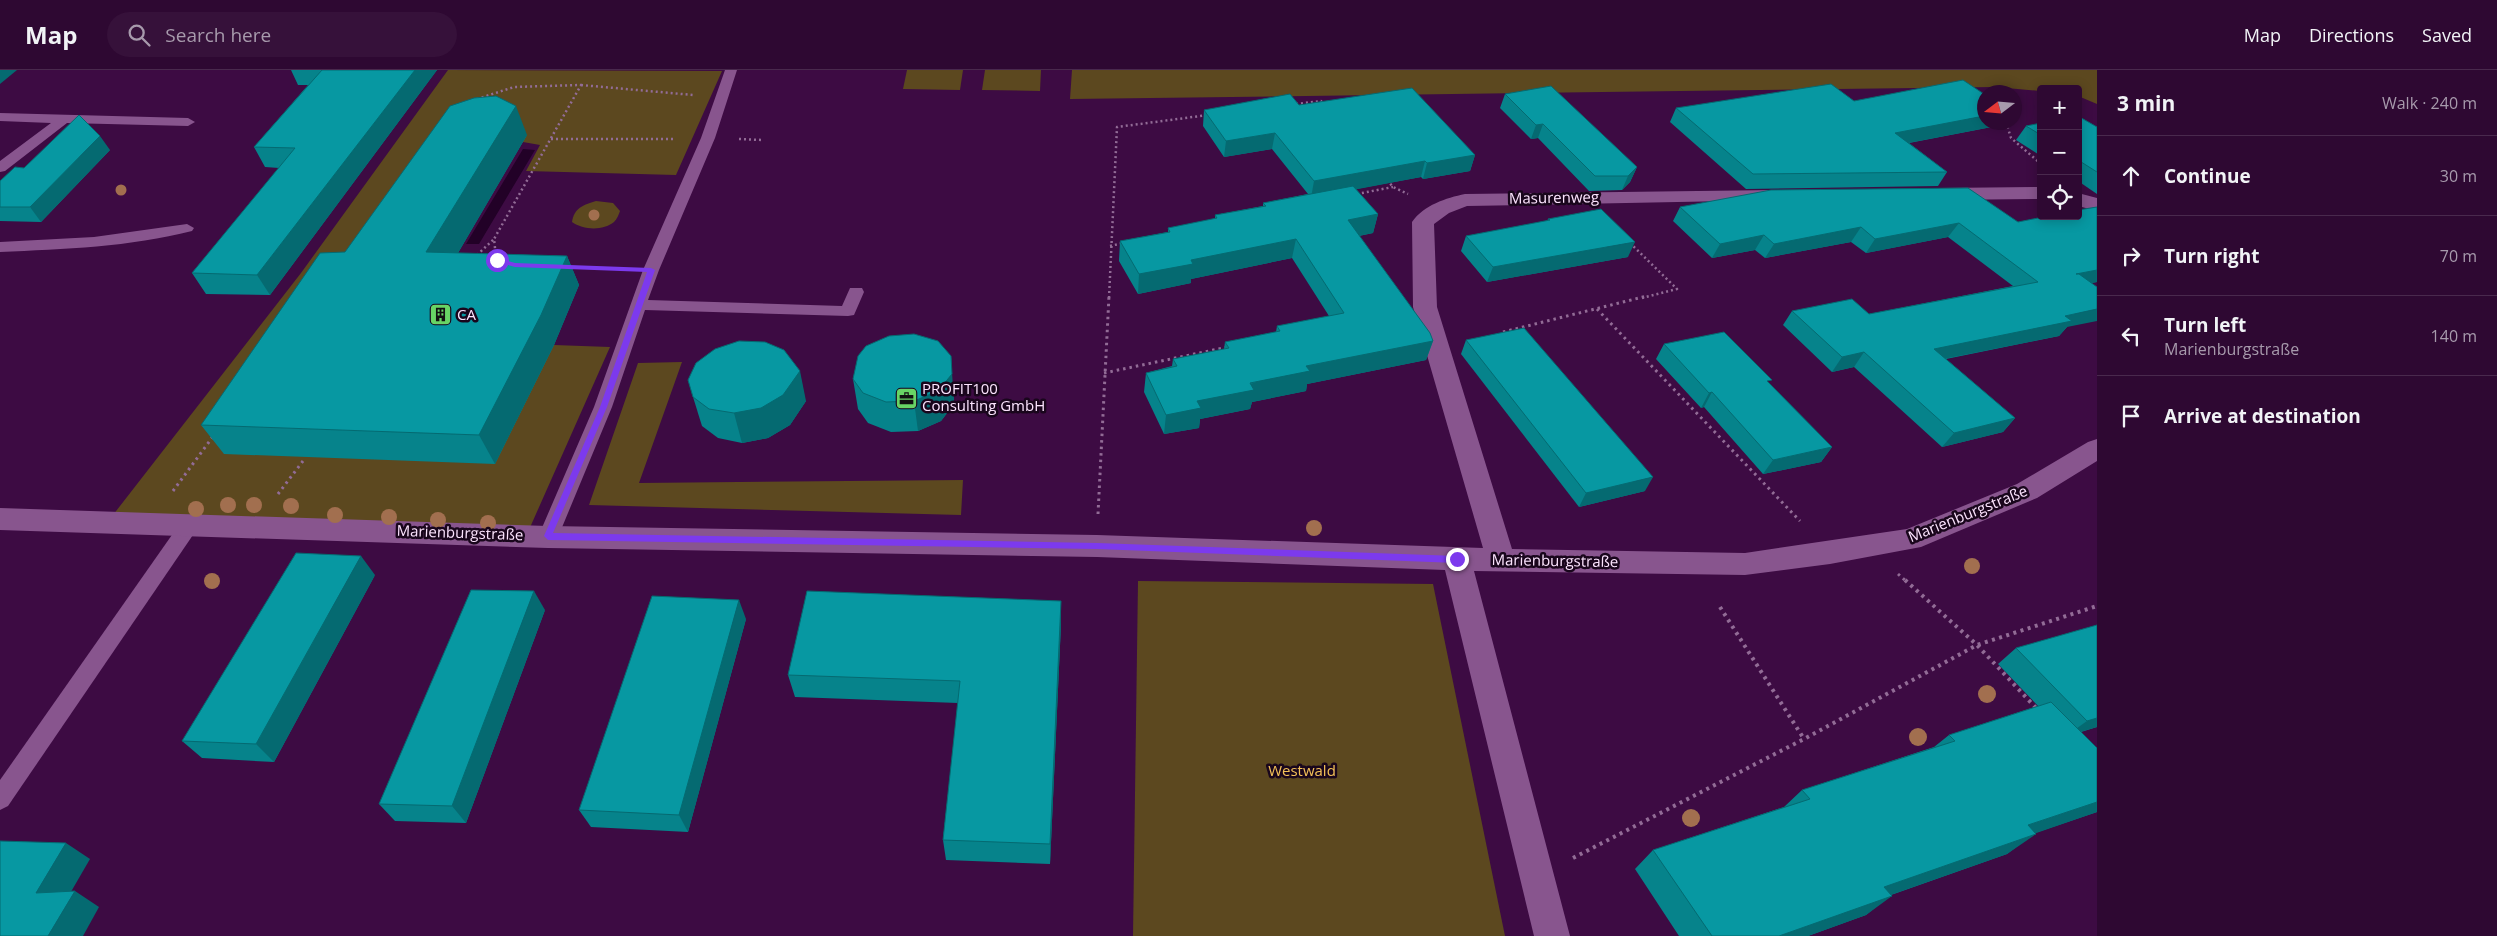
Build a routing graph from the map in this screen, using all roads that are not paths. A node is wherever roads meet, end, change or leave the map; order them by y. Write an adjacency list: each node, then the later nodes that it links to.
1 (731, 70): 14 (lane)
2 (0, 117): 3 (lane)
3 (64, 119): 4 (lane); 5 (lane)
4 (188, 122)
5 (0, 168)
6 (2037, 193): 7 (street)
7 (1922, 194)
8 (1793, 196): 20 (street, Masurenweg)
9 (2082, 200): 10 (street)
10 (2097, 205)
11 (187, 228): 12 (lane)
12 (0, 247)
13 (856, 292): 14 (lane)
14 (639, 305): 18 (lane)
15 (2097, 449): 20 (street, Marienburgstraße)
16 (0, 519): 17 (street, Marienburgstraße)
17 (188, 527): 18 (street, Marienburgstraße); 21 (lane)
18 (548, 536): 19 (street, Marienburgstraße)
19 (1457, 559): 20 (street, Marienburgstraße); 22 (street)
20 (1501, 560)
21 (0, 799)
22 (1552, 936)

